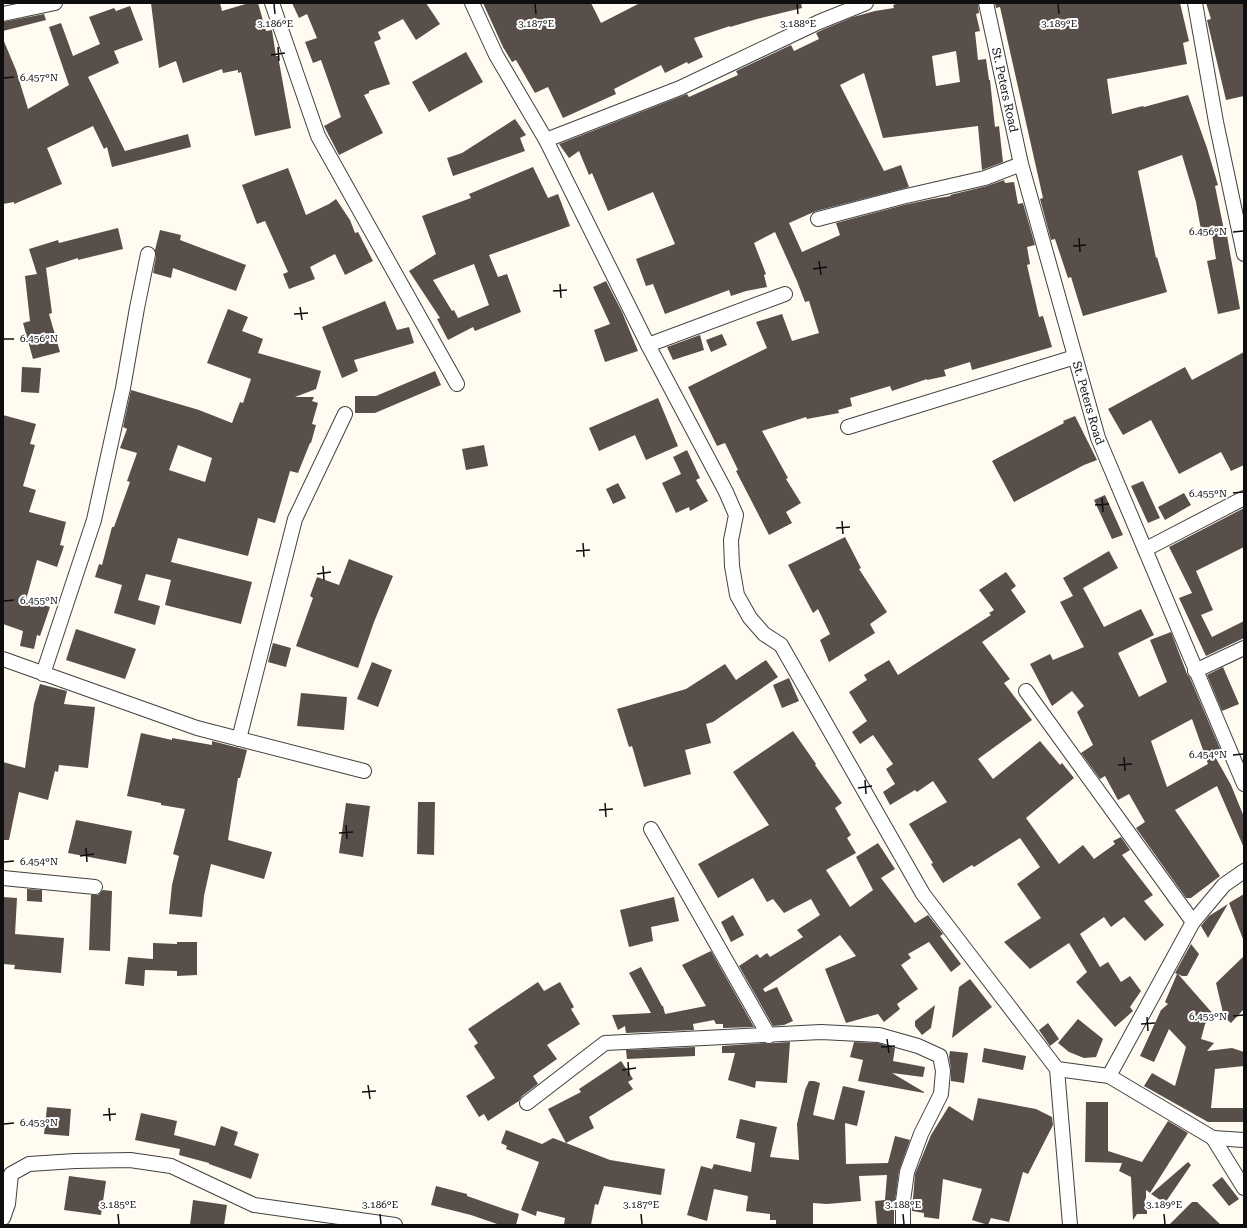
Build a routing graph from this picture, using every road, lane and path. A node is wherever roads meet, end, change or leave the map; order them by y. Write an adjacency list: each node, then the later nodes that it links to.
1 (55, 3): 7 (street)
2 (272, 3): 16 (street)
3 (472, 3): 8 (street)
4 (866, 3): 8 (street)
5 (986, 3): 9 (street, St. Peters Road)
6 (1195, 3): 12 (street)
7 (3, 14)
8 (546, 140): 14 (street)
9 (1021, 164): 10 (street); 15 (street, St. Peters Road)
10 (818, 219)
11 (148, 254): 24 (street)
12 (1244, 254)
13 (785, 294): 14 (street)
14 (648, 345): 35 (street)
15 (1075, 357): 18 (street); 20 (street, St. Peters Road)
16 (457, 384)
17 (345, 414): 26 (street)
18 (848, 428)
19 (1244, 498): 20 (street)
20 (1146, 549): 23 (street, St. Peters Road)
21 (1244, 648): 23 (street)
22 (3, 659): 24 (street)
23 (1195, 671): 28 (street, St. Peters Road)
24 (43, 674): 26 (street)
25 (1026, 691): 33 (street)
26 (238, 739): 27 (street)
27 (364, 771)
28 (1244, 784)
29 (652, 829): 34 (street)
30 (1244, 871): 33 (street)
31 (3, 878): 32 (street)
32 (95, 887)
33 (1193, 922): 36 (street)
34 (770, 1036): 37 (street); 43 (street)
35 (1057, 1069): 36 (street); 44 (street)
36 (1109, 1076): 38 (street)
37 (527, 1103)
38 (1213, 1138): 39 (street); 40 (street)
39 (1244, 1140)
40 (1244, 1188)
41 (3, 1218): 42 (street)
42 (395, 1225)
43 (903, 1225)
44 (1070, 1225)

